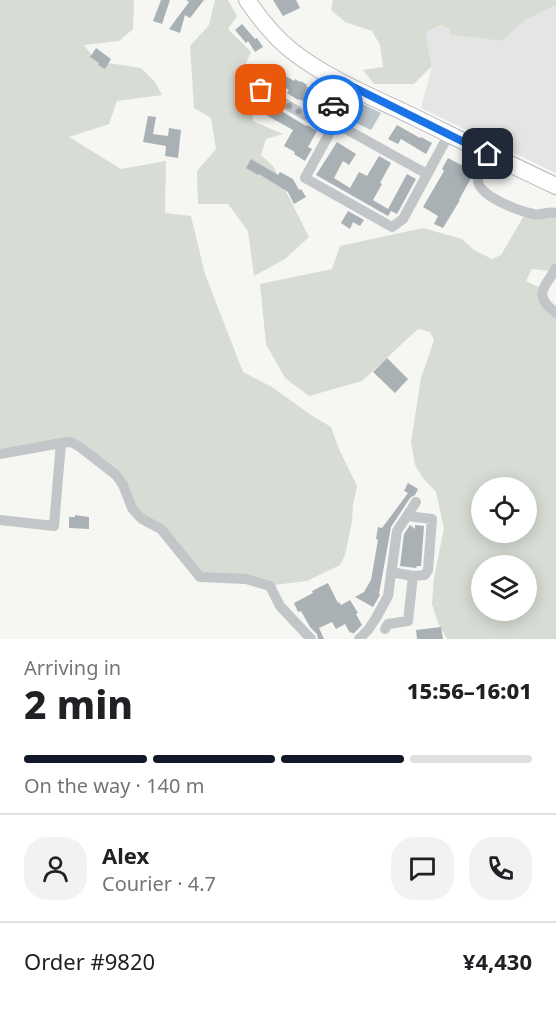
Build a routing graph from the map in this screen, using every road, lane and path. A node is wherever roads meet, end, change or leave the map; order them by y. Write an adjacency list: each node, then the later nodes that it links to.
1 (247, 0): 2 (main road)
2 (345, 83): 3 (street); 4 (main road)
3 (261, 90)
4 (449, 134): 5 (main road); 6 (street)
5 (488, 154): 7 (main road); 8 (street)
6 (427, 174): 6 (street)
7 (556, 186)
8 (556, 213)
9 (556, 268): 10 (street)
10 (556, 313)
11 (61, 443): 12 (street); 15 (street); 19 (street)
12 (0, 454)
13 (416, 502): 14 (street)
14 (407, 516): 16 (street); 17 (street)
15 (0, 520)
16 (391, 572): 17 (street); 20 (street)
17 (413, 576): 18 (street)
18 (385, 629)
19 (311, 639)
20 (359, 639)

